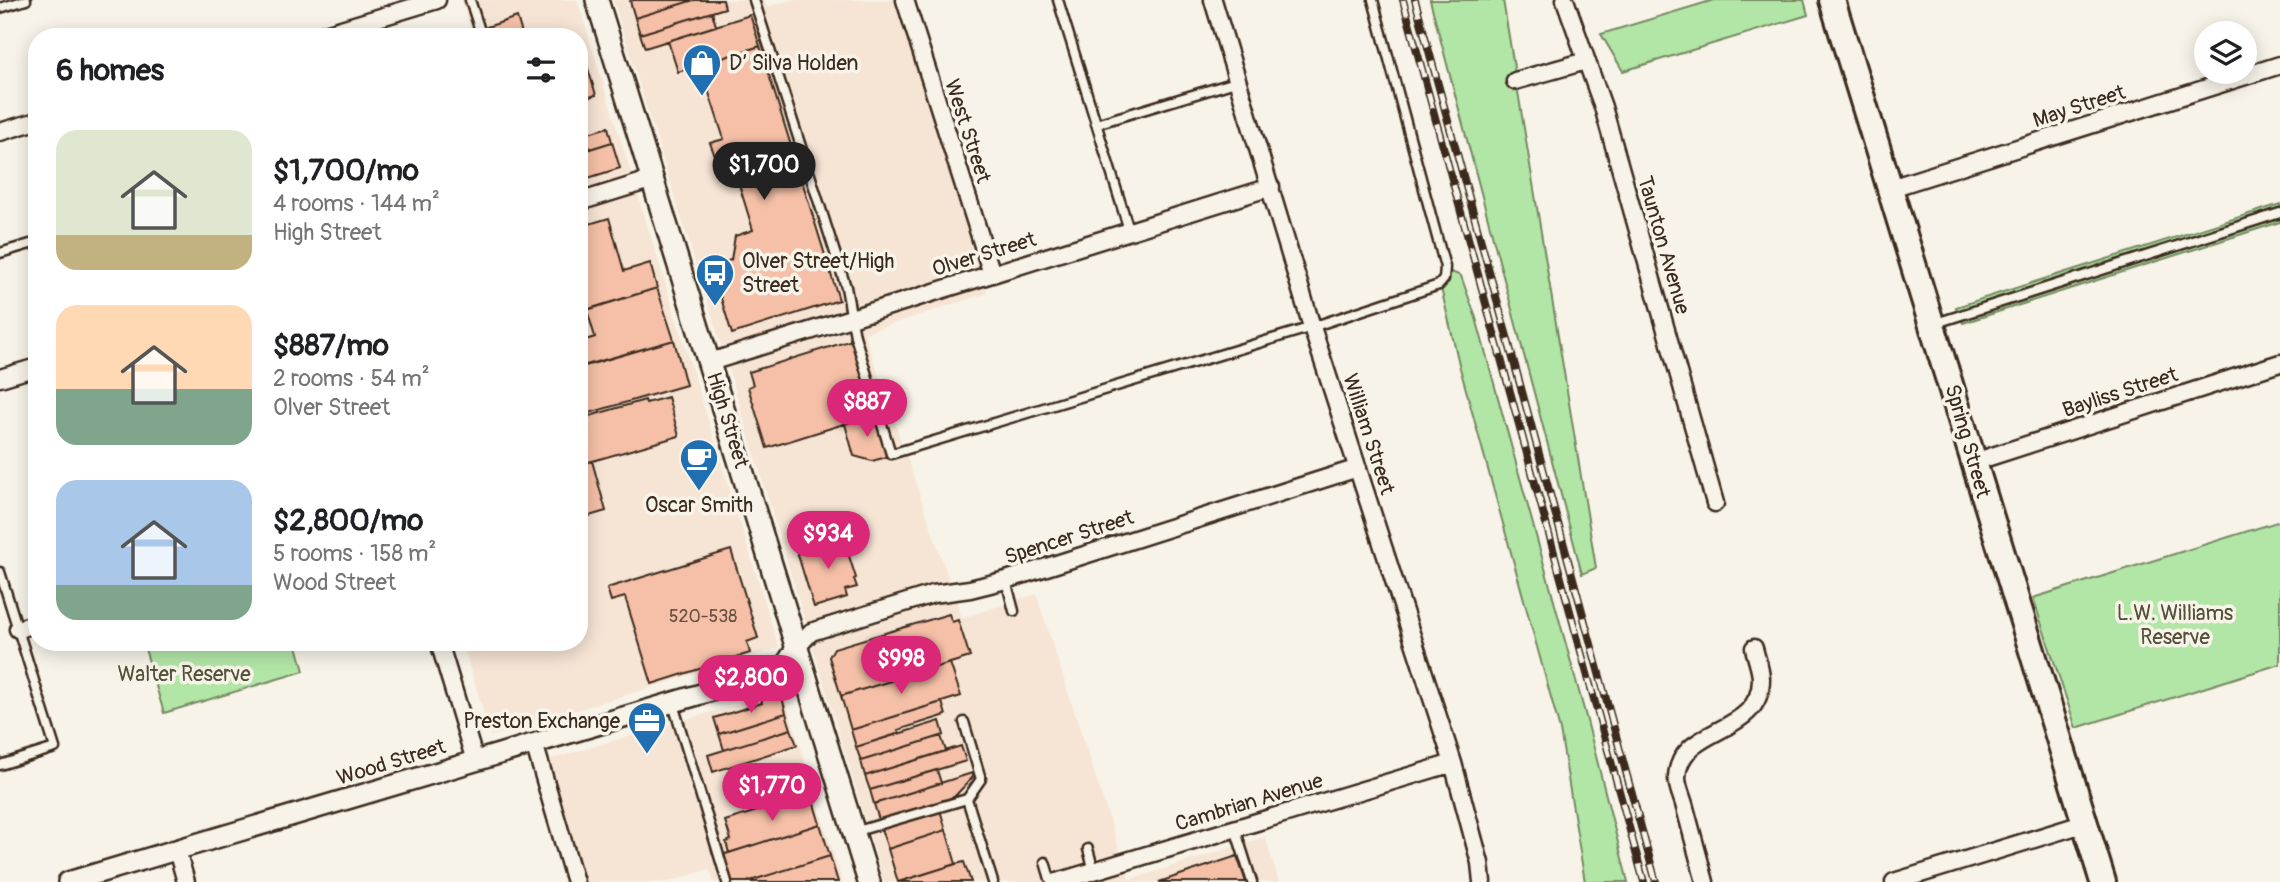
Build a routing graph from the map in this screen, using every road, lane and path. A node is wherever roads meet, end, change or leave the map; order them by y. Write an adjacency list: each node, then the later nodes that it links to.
1 (26, 0): 12 (lane)
2 (437, 0): 13 (street)
3 (470, 0): 14 (lane)
4 (597, 0): 22 (main road, High Street)
5 (754, 0): 31 (lane)
6 (905, 0): 30 (street, West Street)
7 (1058, 0): 20 (lane)
8 (1213, 0): 17 (street, William Street)
9 (1373, 0): 33 (lane)
10 (1565, 0): 15 (street, Taunton Avenue)
11 (1832, 0): 24 (main road, Spring Street)
12 (0, 8)
13 (345, 28)
14 (479, 28)
15 (1586, 61): 18 (street); 40 (street, Taunton Avenue)
16 (2280, 65): 24 (street, May Street)
17 (1238, 81): 20 (lane); 23 (street, William Street)
18 (1515, 81)
19 (28, 124): 21 (street)
20 (1096, 124): 27 (lane)
21 (0, 132)
22 (653, 179): 25 (street); 34 (main road, High Street)
23 (1271, 187): 27 (street, Olver Street); 33 (street, William Street)
24 (1891, 188): 32 (main road, Spring Street)
25 (588, 198)
26 (2280, 213): 32 (lane)
27 (1129, 230): 30 (street, Olver Street)
28 (28, 245): 29 (lane)
29 (0, 253)
30 (992, 274): 31 (street, Olver Street)
31 (850, 317): 33 (lane); 34 (street, Olver Street)
32 (1933, 324): 38 (main road, Spring Street)
33 (1312, 327): 39 (street, William Street)
34 (710, 362): 46 (main road, High Street)
35 (2280, 363): 38 (street, Bayliss Street)
36 (28, 370): 37 (street)
37 (0, 378)
38 (1974, 462): 56 (main road, Spring Street)
39 (1358, 467): 42 (street, Spencer Street); 53 (street, William Street)
40 (1715, 503)
41 (0, 572): 45 (lane)
42 (1006, 580): 43 (lane); 46 (street, Spencer Street)
43 (1014, 611)
44 (28, 626): 45 (street)
45 (18, 629): 54 (lane)
46 (797, 647): 49 (street, Wood Street); 58 (main road, High Street)
47 (1754, 648): 73 (street)
48 (442, 651): 52 (street)
49 (673, 702): 51 (street, Wood Street); 66 (lane)
50 (964, 722): 55 (lane)
51 (534, 743): 52 (street, Wood Street); 65 (street)
52 (475, 761): 60 (street, Wood Street)
53 (1453, 762): 57 (street, Cambrian Avenue); 72 (street, William Street)
54 (0, 765)
55 (967, 799): 58 (lane); 68 (lane)
56 (2086, 823): 74 (street); 75 (main road, Spring Street)
57 (1235, 828): 62 (street, Cambrian Avenue); 71 (lane)
58 (854, 832): 67 (main road, High Street)
59 (1088, 849): 62 (lane)
60 (177, 850): 63 (street, Wood Street); 64 (street)
61 (1045, 862): 69 (lane)
62 (1094, 871): 70 (street, Cambrian Avenue)
63 (68, 882)
64 (186, 882)
65 (575, 882)
66 (727, 882)
67 (869, 882)
68 (993, 882)
69 (1052, 882)
70 (1057, 882)
71 (1252, 882)
72 (1482, 882)
73 (1704, 882)
74 (1894, 882)
75 (2104, 882)

